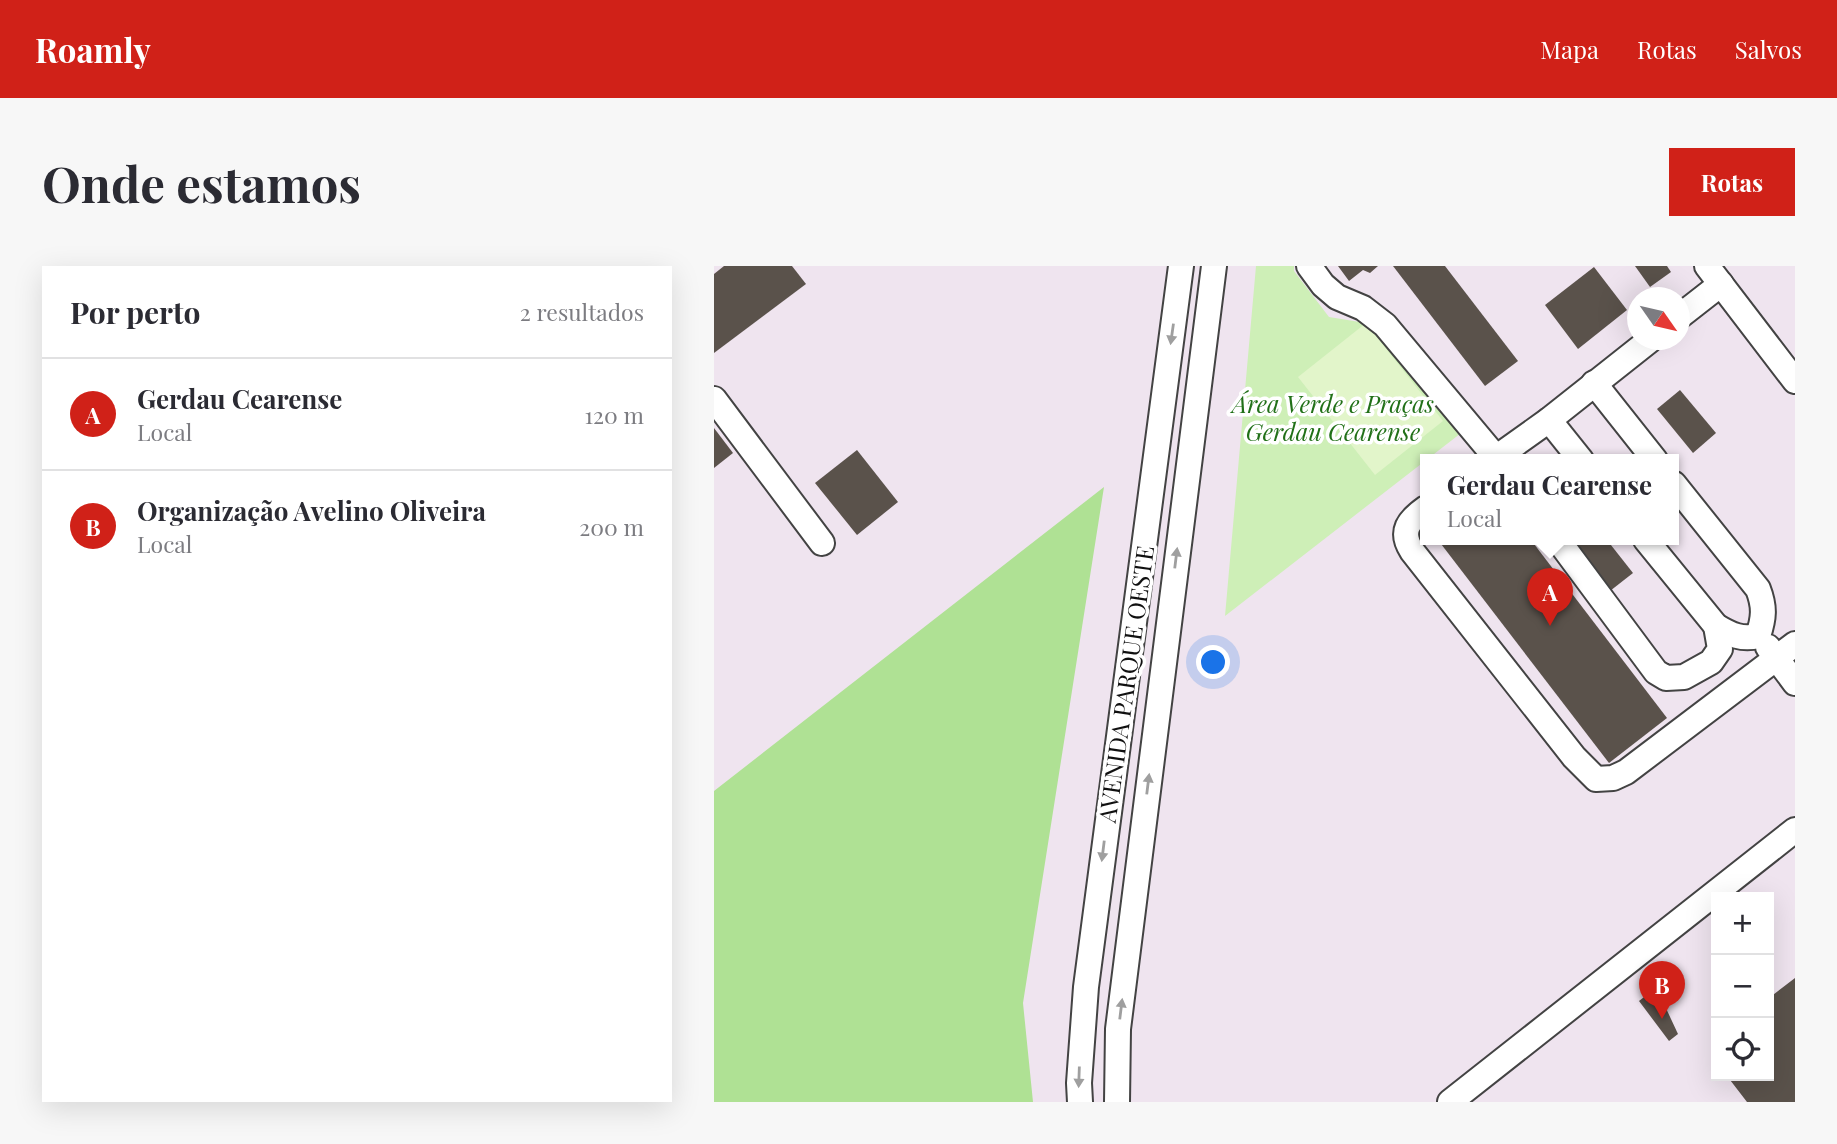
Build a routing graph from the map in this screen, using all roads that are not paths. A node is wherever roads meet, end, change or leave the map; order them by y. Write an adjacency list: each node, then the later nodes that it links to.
1 (1181, 266): 25 (street, AVENIDA PARQUE OESTE, one-way to 25)
2 (1214, 266): 26 (street, AVENIDA PARQUE OESTE, one-way to 2)
3 (1309, 266): 11 (street)
4 (1714, 275): 5 (street); 7 (street)
5 (1690, 303)
6 (1637, 350): 8 (street)
7 (1795, 382)
8 (1594, 383): 10 (street); 14 (street)
9 (714, 399): 17 (street)
10 (1549, 420): 12 (street); 13 (street)
11 (1492, 454)
12 (1503, 454)
13 (1576, 454)
14 (1650, 454)
15 (1679, 490): 21 (street)
16 (1420, 512): 22 (street)
17 (822, 543)
18 (1562, 545): 20 (street)
19 (1650, 545): 20 (street)
20 (1716, 626): 21 (street)
21 (1758, 636): 22 (street)
22 (1786, 652): 23 (street)
23 (1795, 683)
24 (1795, 830): 27 (street)
25 (1080, 1102)
26 (1117, 1102)
27 (1450, 1102)

